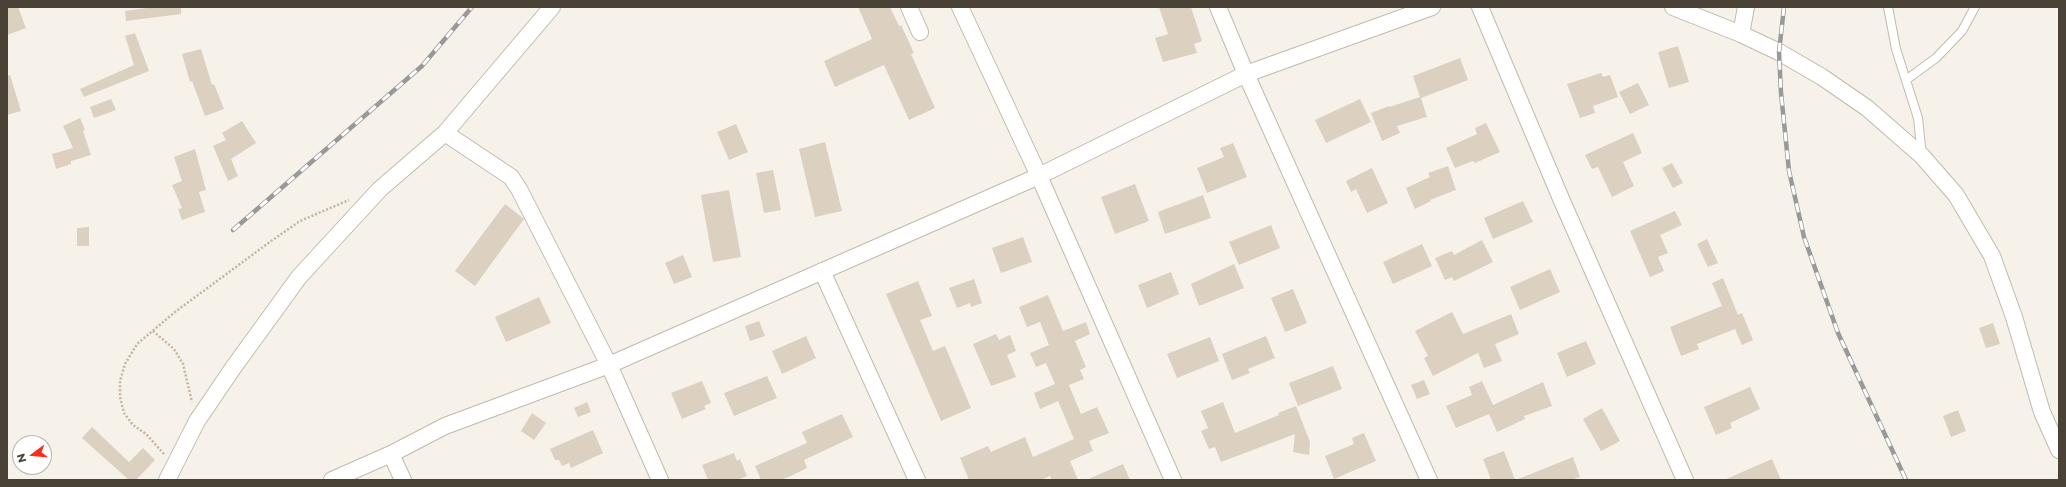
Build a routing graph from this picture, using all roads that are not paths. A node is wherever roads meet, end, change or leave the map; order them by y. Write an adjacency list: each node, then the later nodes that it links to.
1 (552, 7): 15 (street)
2 (909, 7): 11 (street)
3 (960, 7): 17 (street)
4 (1218, 7): 13 (street)
5 (1432, 7): 13 (street)
6 (1480, 7): 29 (street)
7 (1673, 7): 12 (street)
8 (1746, 7): 12 (street)
9 (1888, 7): 14 (lane)
10 (1975, 7): 14 (lane)
11 (920, 32)
12 (1741, 34): 16 (street)
13 (1246, 74): 17 (street); 28 (street)
14 (1906, 80): 16 (lane)
15 (444, 133): 19 (street); 22 (street)
16 (1922, 156): 20 (street)
17 (1040, 176): 18 (street); 27 (street)
18 (822, 271): 19 (street); 26 (street)
19 (609, 365): 21 (street); 25 (street)
20 (2059, 450)
21 (391, 454): 23 (street); 24 (street)
22 (167, 480)
23 (332, 480)
24 (403, 480)
25 (660, 480)
26 (916, 480)
27 (1173, 480)
28 (1429, 480)
29 (1685, 480)

